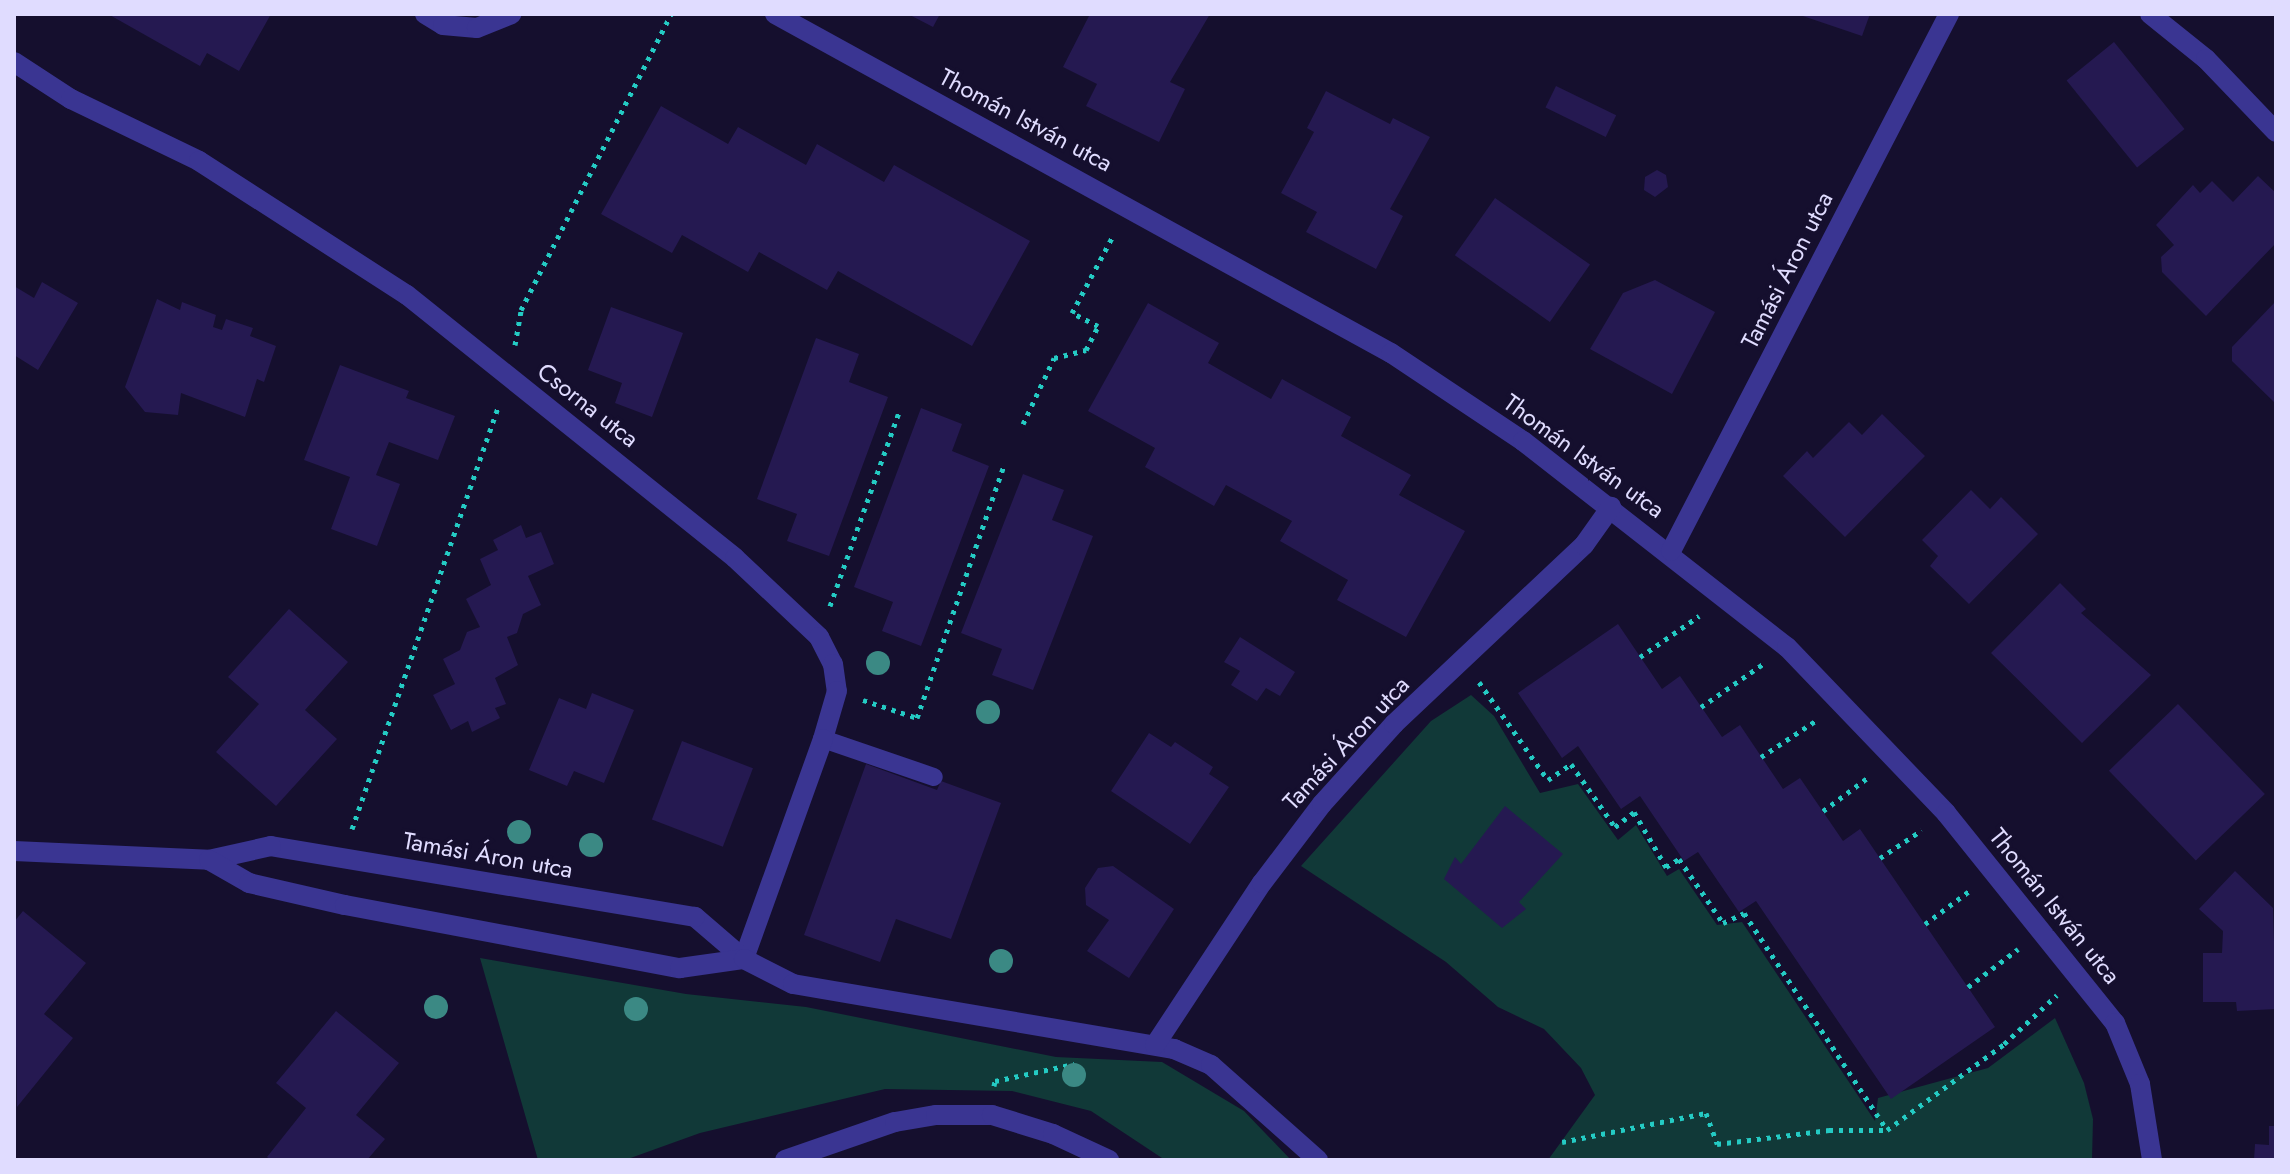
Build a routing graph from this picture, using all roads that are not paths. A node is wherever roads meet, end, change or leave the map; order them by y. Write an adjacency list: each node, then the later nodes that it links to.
1 (425, 14): 2 (street)
2 (511, 14)
3 (775, 14): 8 (street, Thomán István utca)
4 (1949, 14): 9 (street, Tamási Áron utca)
5 (2150, 14): 7 (street)
6 (14, 62): 10 (street, Csorna utca)
7 (2276, 132)
8 (1611, 507): 9 (street, Thomán István utca); 15 (street, Tamási Áron utca)
9 (1671, 551): 19 (street, Thomán István utca)
10 (823, 739): 11 (lane); 14 (street, Csorna utca)
11 (934, 777)
12 (14, 851): 13 (street, Tamási Áron utca)
13 (209, 860): 14 (street, Tamási Áron utca); 14 (street, Tamási Áron utca)
14 (744, 959): 15 (street, Tamási Áron utca)
15 (1155, 1045): 18 (street, Tamási Áron utca)
16 (785, 1160): 17 (street)
17 (1109, 1160)
18 (1318, 1160)
19 (2152, 1160)

